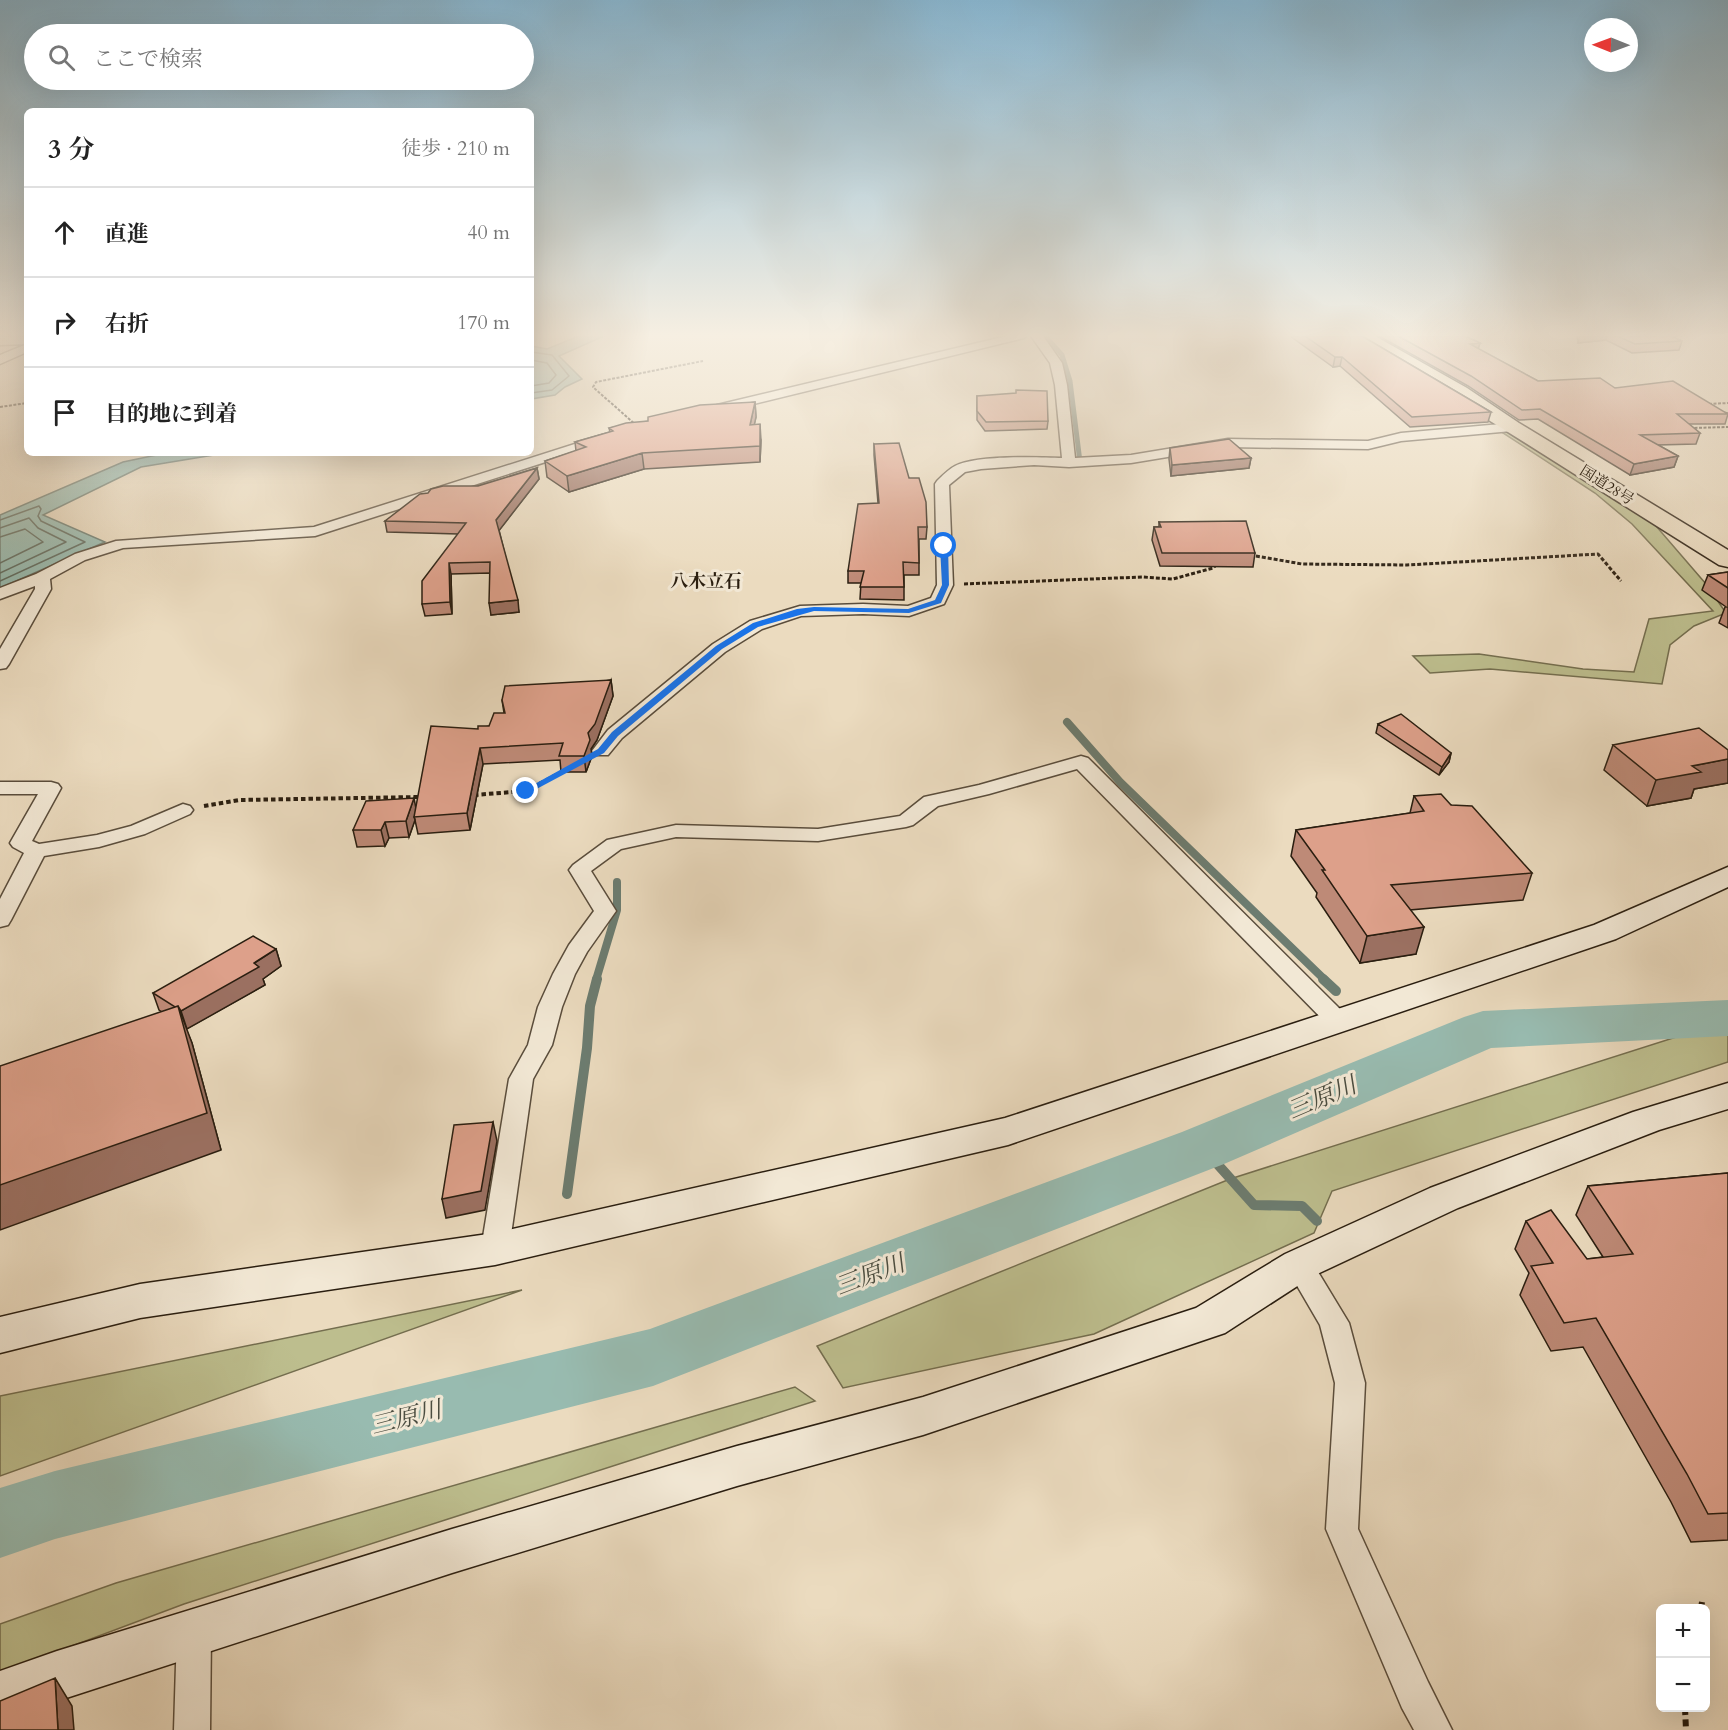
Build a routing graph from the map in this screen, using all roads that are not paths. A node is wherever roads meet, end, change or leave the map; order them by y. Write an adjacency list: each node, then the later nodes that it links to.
1 (1064, 417): 5 (street)
2 (1497, 417): 3 (highway, 国道28号)
3 (1512, 427): 5 (street); 6 (highway, 国道28号)
4 (640, 428): 7 (street)
5 (1069, 463): 10 (street)
6 (1723, 555)
7 (42, 577): 8 (street); 9 (street)
8 (0, 594)
9 (0, 664)
10 (601, 751)
11 (0, 788): 13 (street)
12 (183, 810): 13 (street)
13 (36, 852): 15 (street)
14 (1728, 876): 16 (street)
15 (0, 920)
16 (1336, 1020): 18 (street); 18 (street)
17 (1728, 1096): 19 (street)
18 (495, 1249): 20 (street)
19 (1299, 1265): 21 (street); 24 (street)
20 (0, 1335)
21 (194, 1632): 22 (street); 23 (street)
22 (0, 1697)
23 (192, 1730)
24 (1434, 1730)

